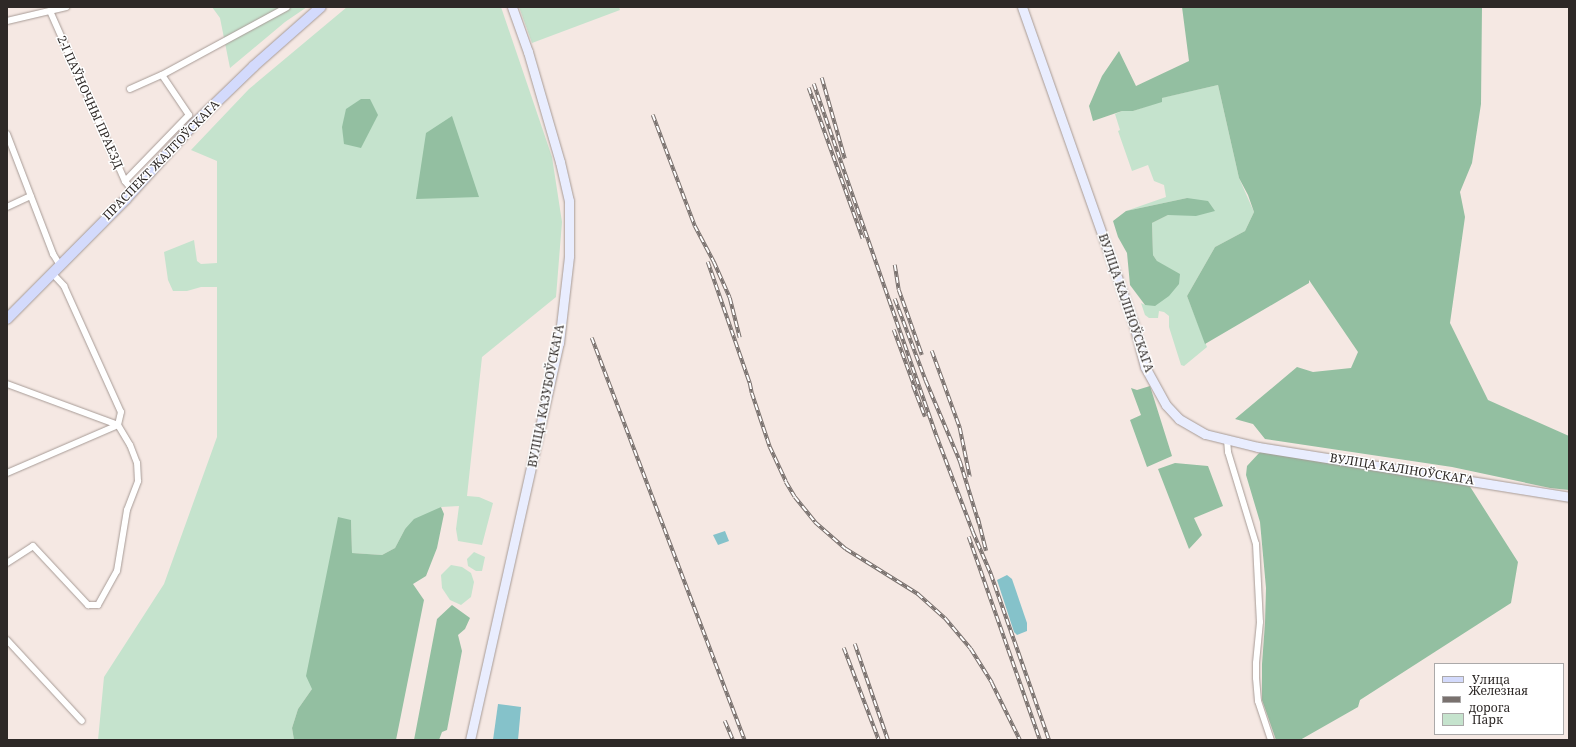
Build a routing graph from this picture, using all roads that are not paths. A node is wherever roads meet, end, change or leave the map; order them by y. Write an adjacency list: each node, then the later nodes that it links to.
1 (66, 7): 6 (street)
2 (287, 7): 8 (street)
3 (321, 7): 12 (main road, ПРАСПЕКТ ЖАЛТОЎСКАГА)
4 (512, 7): 26 (street, ВУЛІЦА КАЗУБОЎСКАГА)
5 (1022, 7): 20 (street, ВУЛІЦА КАЛІНОЎСКАГА)
6 (50, 11): 7 (street); 11 (street, 2-І ПАЎНОЧНЫ ПРАЕЗД)
7 (7, 21)
8 (162, 75): 9 (street); 11 (street)
9 (130, 89)
10 (7, 134): 13 (street)
11 (125, 181): 12 (street, 2-І ПАЎНОЧНЫ ПРАЕЗД)
12 (133, 191): 15 (main road, ПРАСПЕКТ ЖАЛТОЎСКАГА)
13 (31, 196): 14 (street); 15 (street)
14 (7, 207)
15 (60, 264): 16 (main road, ПРАСПЕКТ ЖАЛТОЎСКАГА)
16 (52, 273): 17 (main road, ПРАСПЕКТ ЖАЛТОЎСКАГА); 19 (street)
17 (7, 319)
18 (7, 384): 19 (street)
19 (118, 425): 21 (street); 23 (street)
20 (1227, 440): 22 (street, ВУЛІЦА КАЛІНОЎСКАГА); 27 (street)
21 (7, 473)
22 (1569, 497)
23 (7, 562)
24 (7, 640): 25 (street)
25 (82, 721)
26 (470, 740)
27 (1271, 740)

